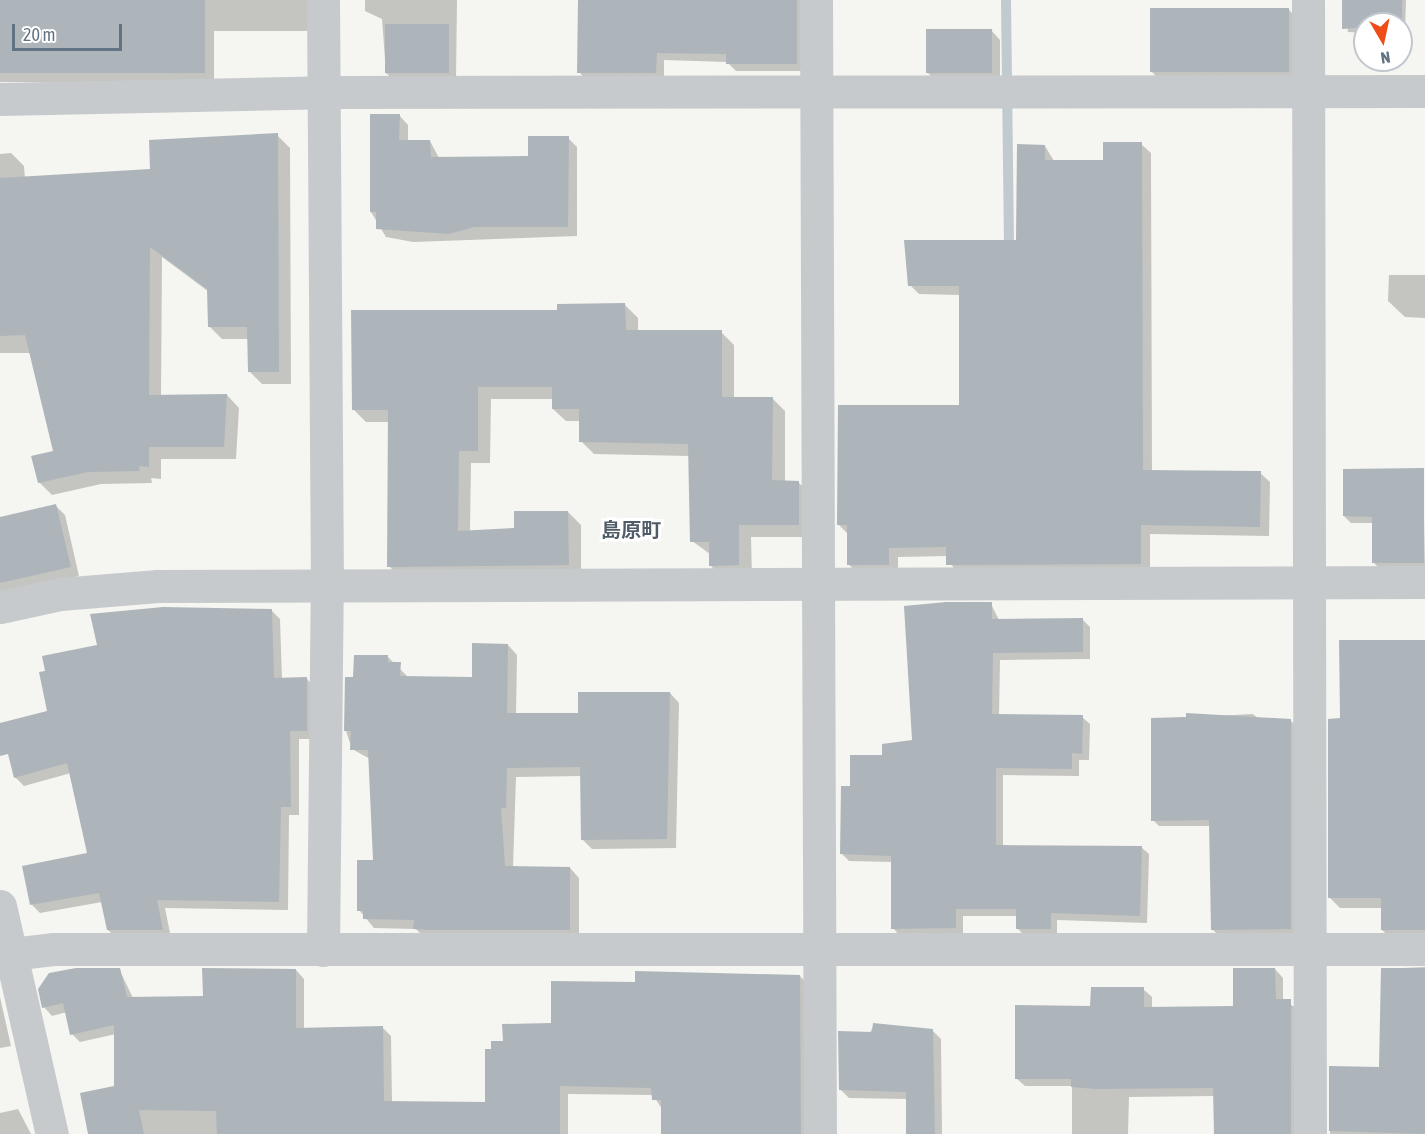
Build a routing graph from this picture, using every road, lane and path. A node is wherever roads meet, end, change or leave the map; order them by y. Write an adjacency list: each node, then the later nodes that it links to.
1 (323, 0): 6 (street)
2 (816, 0): 4 (street)
3 (1308, 0): 7 (street)
4 (815, 90): 6 (street); 7 (street); 10 (street)
5 (1425, 91): 7 (street)
6 (323, 92): 8 (street); 12 (street)
7 (1309, 92): 11 (street)
8 (0, 99)
9 (1425, 582): 11 (street)
10 (815, 584): 11 (street); 12 (street); 18 (street)
11 (1309, 584): 15 (street)
12 (327, 586): 13 (street); 17 (street)
13 (0, 608)
14 (0, 906): 19 (street)
15 (1310, 949): 16 (street); 18 (street); 22 (street)
16 (1425, 949)
17 (322, 950): 18 (street); 19 (street)
18 (822, 952): 21 (street)
19 (11, 954): 20 (street)
20 (52, 1134)
21 (820, 1134)
22 (1310, 1134)

